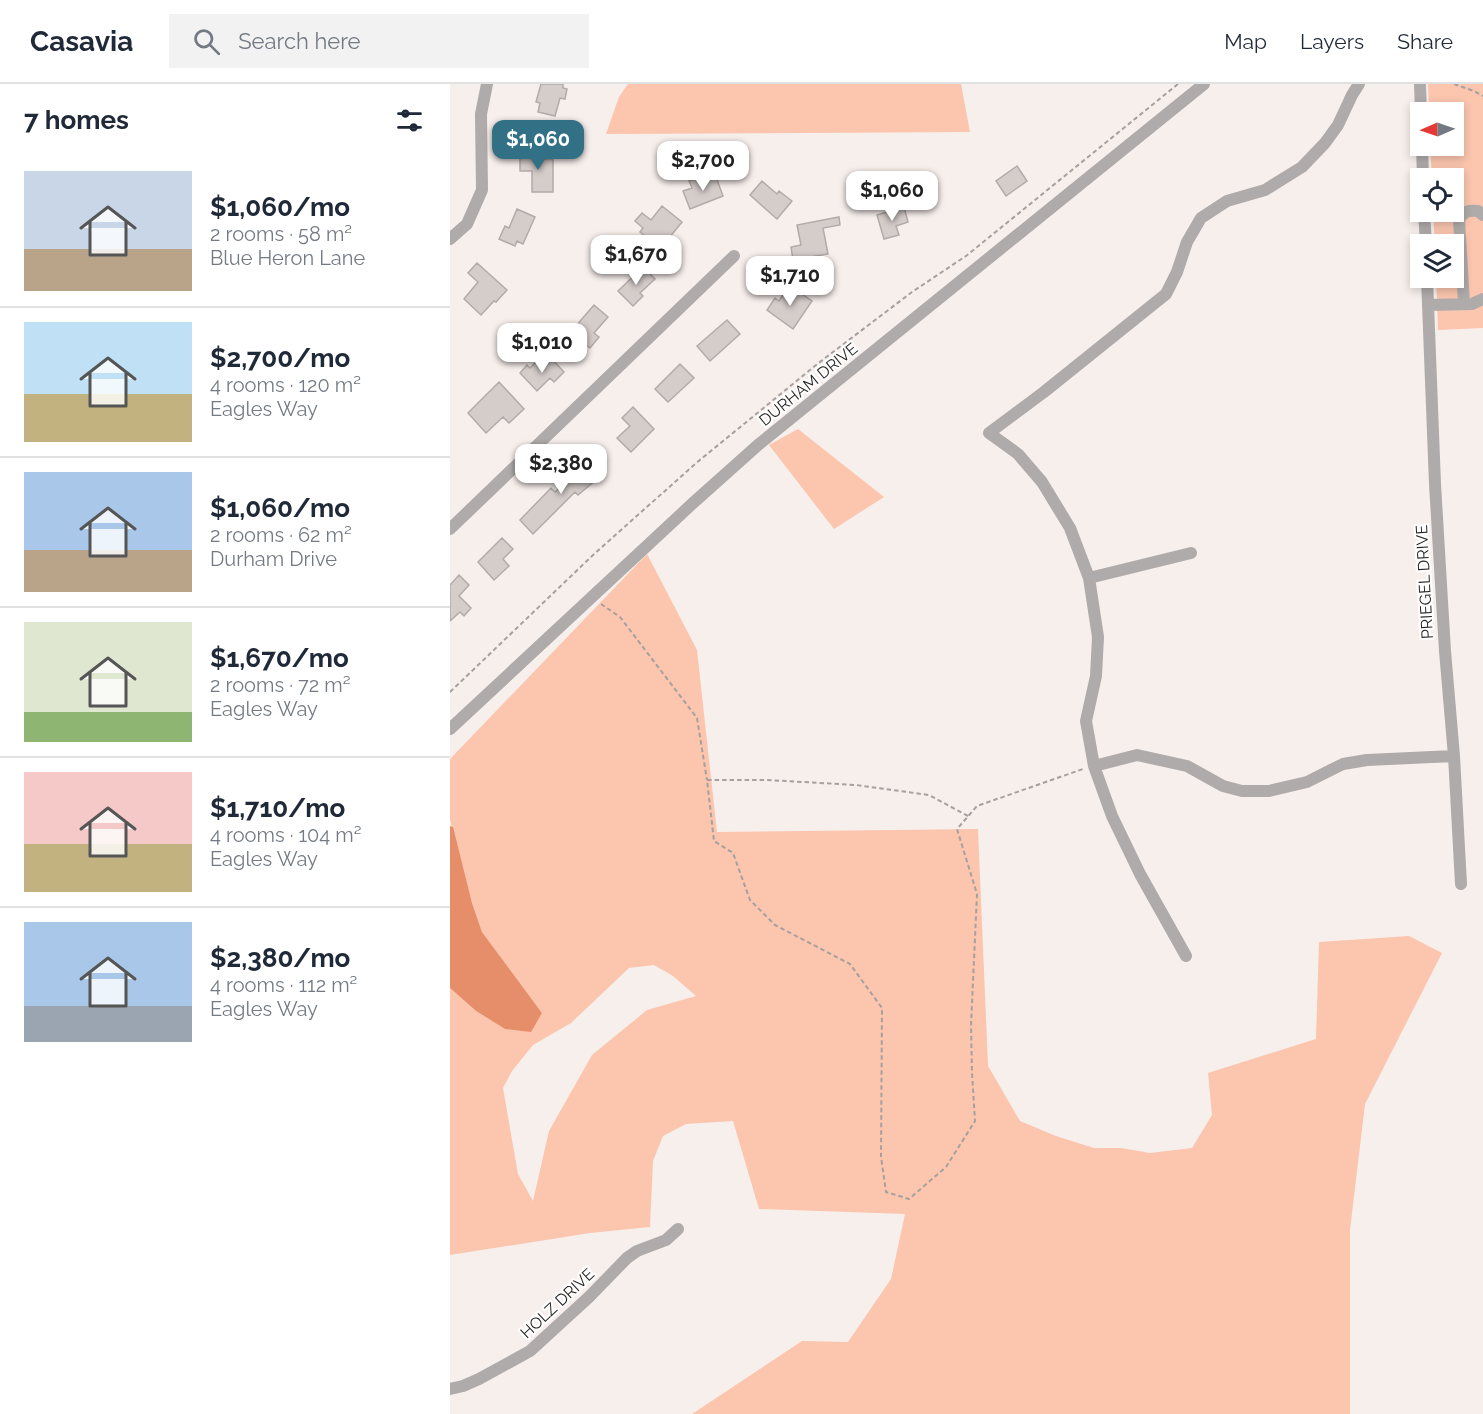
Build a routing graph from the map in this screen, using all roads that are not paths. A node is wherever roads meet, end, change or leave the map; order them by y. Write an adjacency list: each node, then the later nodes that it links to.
1 (487, 84): 7 (street)
2 (1204, 84): 16 (street, DURHAM DRIVE)
3 (1359, 84): 15 (street)
4 (1420, 84): 5 (street)
5 (1421, 102)
6 (1483, 215): 11 (street)
7 (450, 239)
8 (734, 256): 13 (street)
9 (1427, 288): 12 (street, PRIEGEL DRIVE)
10 (1483, 300): 11 (street)
11 (1464, 303): 12 (street)
12 (1428, 305): 17 (street, PRIEGEL DRIVE)
13 (450, 529)
14 (1191, 553): 15 (street)
15 (1089, 578): 18 (street)
16 (450, 729)
17 (1454, 756): 18 (street); 19 (street, PRIEGEL DRIVE)
18 (1094, 765): 20 (street)
19 (1461, 884)
20 (1186, 956)
21 (678, 1229): 22 (street, HOLZ DRIVE)
22 (450, 1389)

